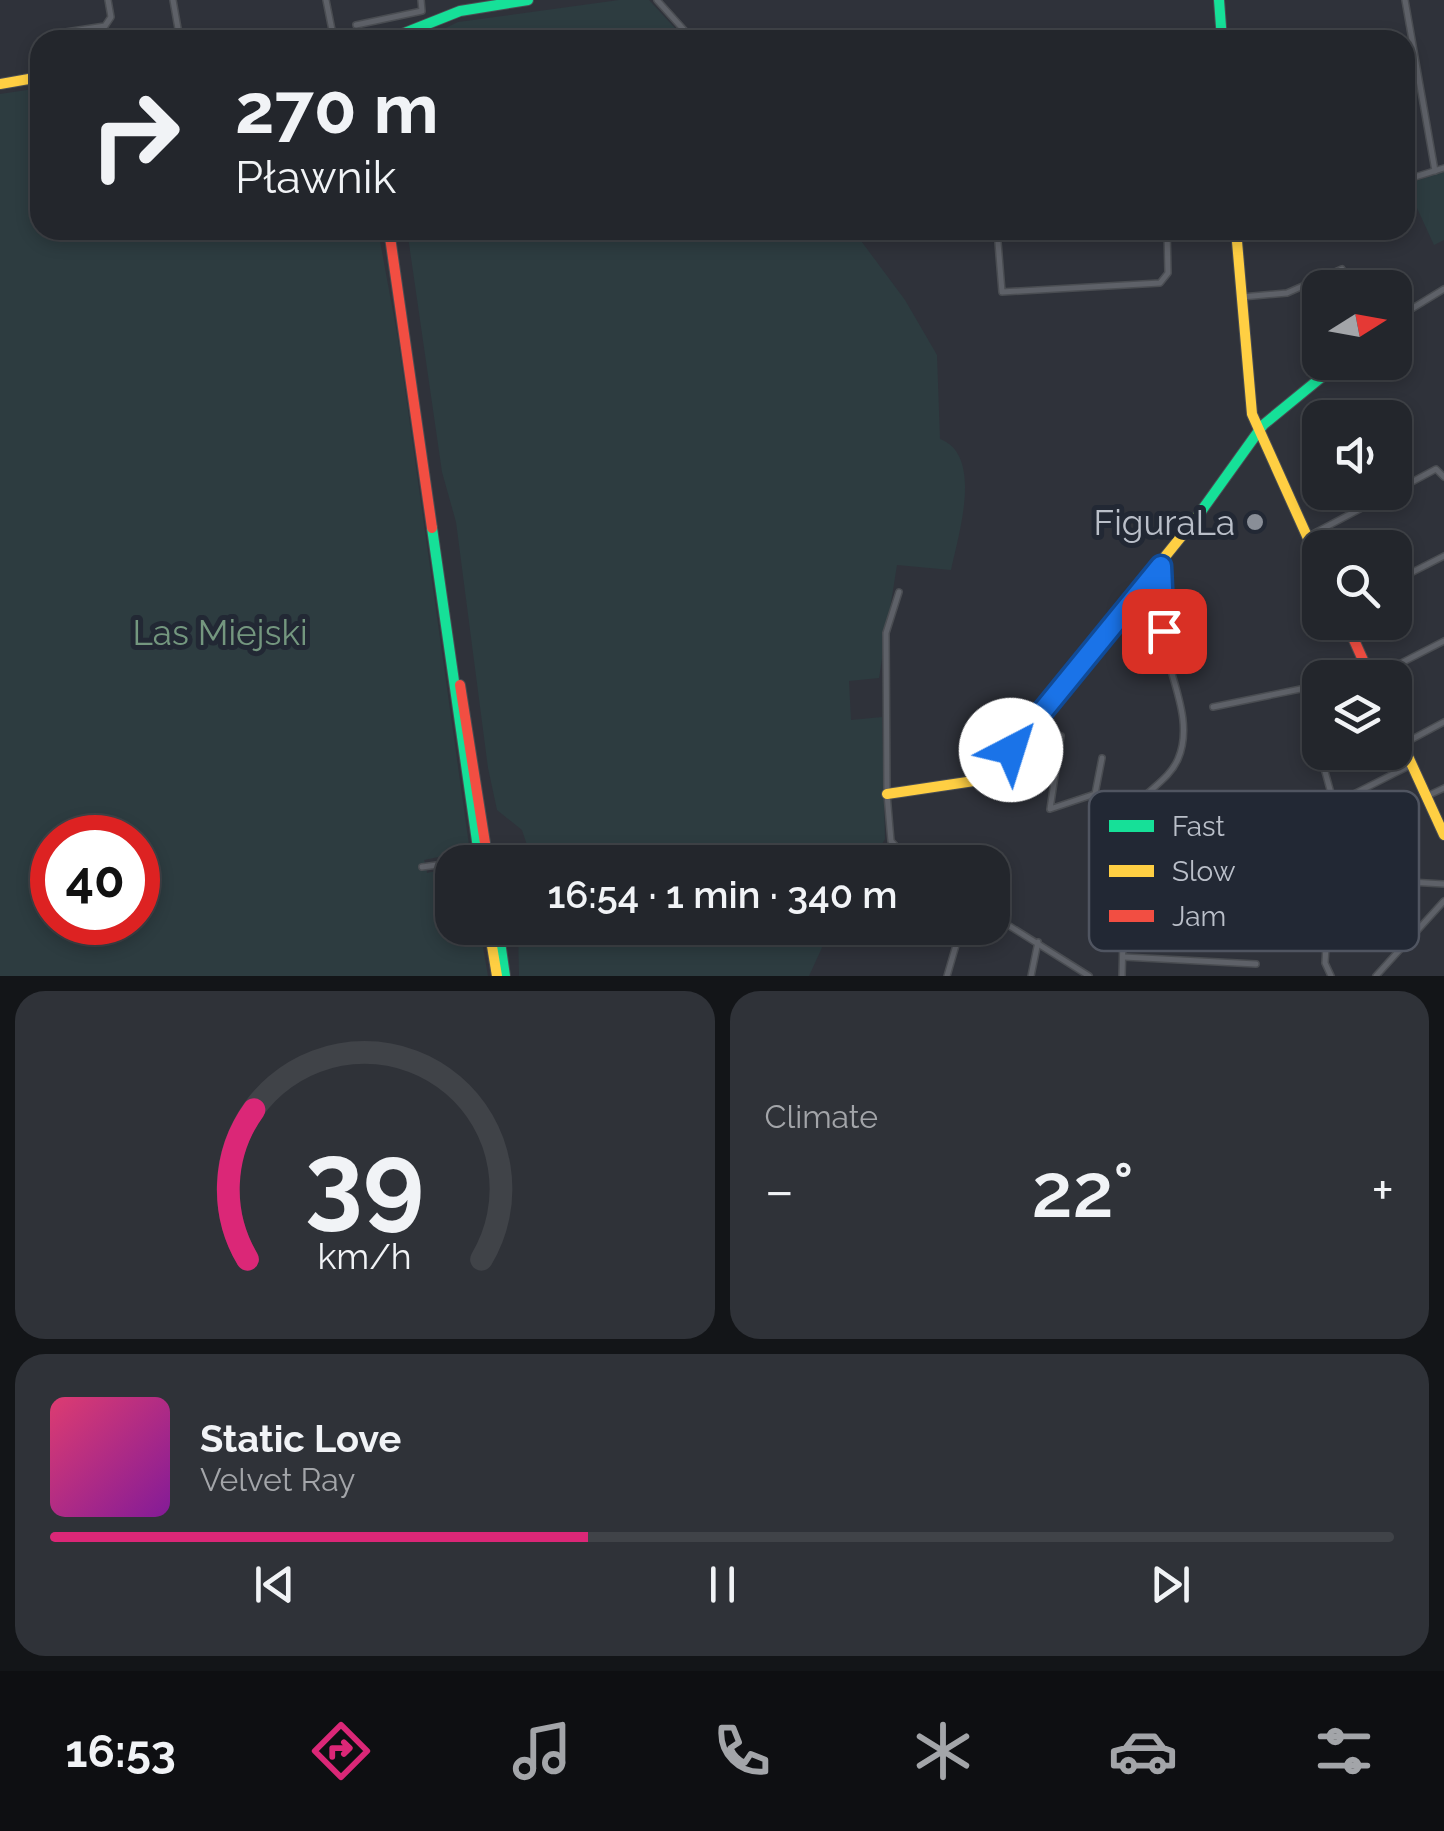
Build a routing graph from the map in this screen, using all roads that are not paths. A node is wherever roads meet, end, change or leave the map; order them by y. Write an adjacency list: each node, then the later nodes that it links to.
1 (108, 0): 10 (street)
2 (173, 0): 11 (street)
3 (326, 0): 12 (street)
4 (420, 0): 9 (street)
5 (528, 0): 13 (street)
6 (657, 0): 14 (street)
7 (1220, 0): 15 (street)
8 (1405, 0): 16 (street)
9 (356, 25)
10 (80, 30)
11 (178, 30)
12 (332, 30)
13 (412, 30)
14 (684, 30)
15 (1222, 30)
16 (1410, 30)
17 (1415, 57): 21 (street)
18 (30, 79): 19 (street)
19 (0, 84)
20 (1444, 168): 21 (street)
21 (1435, 171): 22 (street)
22 (1415, 177)
23 (390, 240): 60 (street)
24 (998, 240): 25 (street)
25 (1167, 240)
26 (1237, 240): 29 (street)
27 (1342, 269): 29 (street)
28 (1444, 289): 30 (street)
29 (1242, 297): 32 (street)
30 (1412, 308)
31 (1319, 380): 32 (street)
32 (1257, 432): 36 (street); 39 (street)
33 (1444, 477): 34 (street)
34 (1412, 482)
35 (1359, 510): 37 (street)
36 (1304, 530)
37 (1320, 530)
38 (1444, 556): 40 (street)
39 (1161, 566): 47 (street); 54 (street)
40 (1412, 572)
41 (899, 592): 56 (street)
42 (1444, 641): 43 (street)
43 (1403, 660)
44 (1302, 689): 45 (street)
45 (1214, 706)
46 (1444, 722): 48 (street)
47 (1028, 729): 56 (street); 57 (street)
48 (1412, 739)
49 (1102, 758): 53 (street)
50 (1412, 765): 58 (street)
51 (1402, 770): 55 (street)
52 (1444, 788): 58 (street)
53 (1095, 791)
54 (1148, 791)
55 (1360, 791)
56 (887, 794): 61 (street)
57 (1089, 796)
58 (1426, 796): 59 (street)
59 (1444, 834)
60 (481, 845)
61 (894, 845)
62 (435, 866): 63 (street)
63 (422, 868)
64 (1419, 882): 65 (street)
65 (1444, 884)
66 (1444, 900): 68 (street)
67 (1010, 926): 69 (street)
68 (1419, 928)
69 (1038, 942): 80 (street); 81 (street)
70 (493, 945): 78 (street)
71 (499, 945): 78 (street)
72 (956, 945): 79 (street)
73 (1123, 951): 76 (street)
74 (1326, 951): 83 (street)
75 (1398, 951): 84 (street)
76 (1123, 956): 77 (street); 82 (street)
77 (1256, 964)
78 (501, 976)
79 (947, 976)
80 (1031, 976)
81 (1089, 976)
82 (1122, 976)
83 (1331, 976)
84 (1376, 976)

